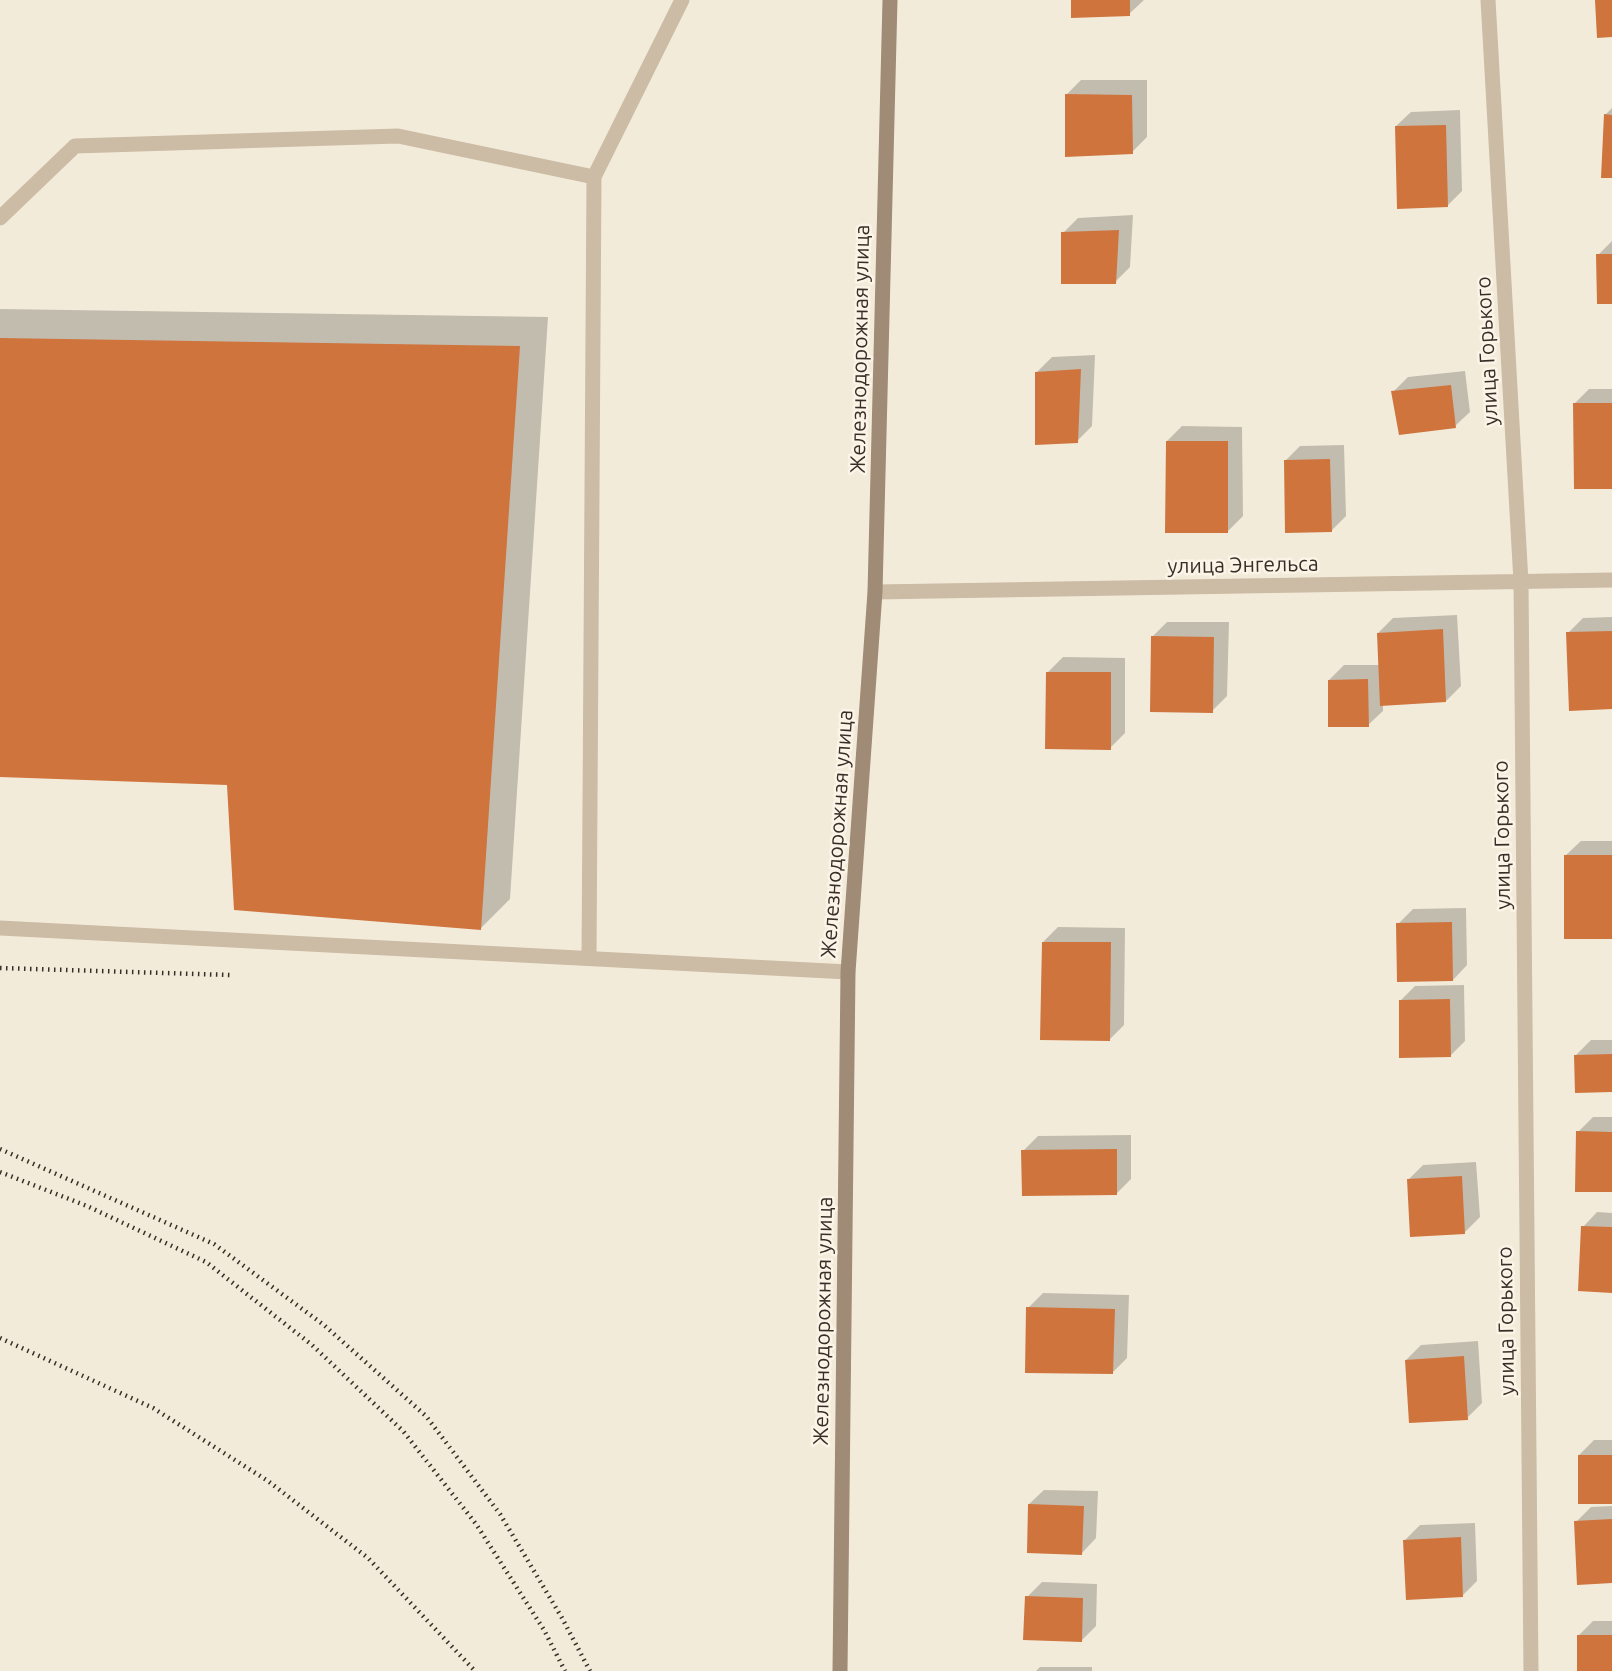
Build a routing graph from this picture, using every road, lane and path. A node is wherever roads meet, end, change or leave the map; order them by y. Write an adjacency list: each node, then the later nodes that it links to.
1 (682, 0): 4 (street)
2 (890, 0): 8 (main road, Железнодорожная улица)
3 (1488, 0): 7 (street, улица Горького)
4 (594, 177): 5 (street); 10 (street)
5 (0, 218)
6 (1612, 580): 7 (street, улица Энгельса)
7 (1521, 582): 8 (street, улица Энгельса); 13 (street, улица Горького)
8 (875, 592): 11 (main road, Железнодорожная улица)
9 (0, 928): 10 (street)
10 (590, 958): 11 (street)
11 (848, 972): 12 (main road, Железнодорожная улица)
12 (840, 1671)
13 (1531, 1671)

